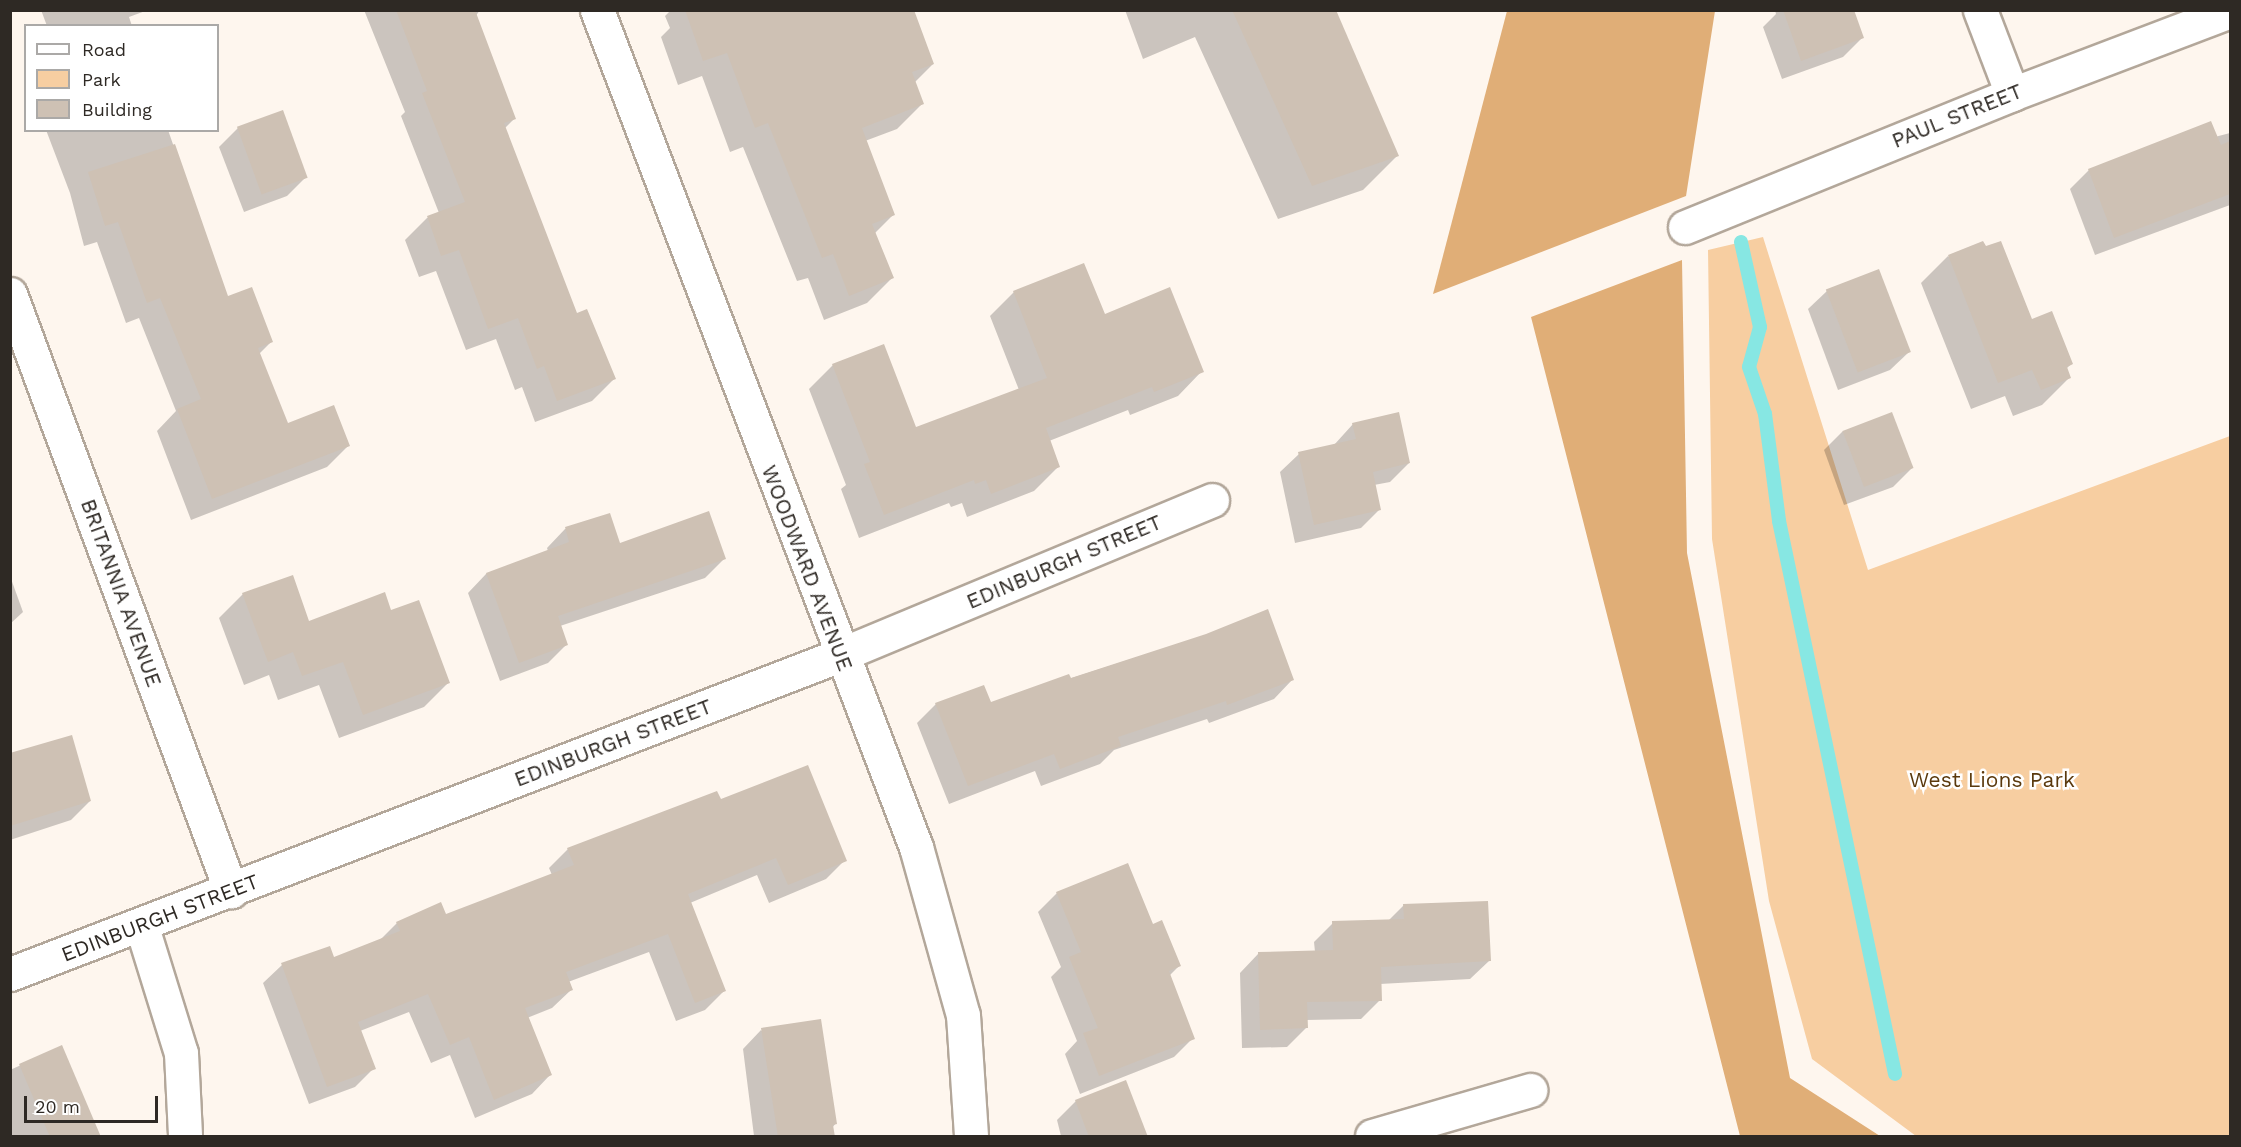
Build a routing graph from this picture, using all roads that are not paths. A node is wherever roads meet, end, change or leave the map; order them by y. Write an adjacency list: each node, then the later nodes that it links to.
1 (597, 10): 8 (street, WOODWARD AVENUE)
2 (1980, 10): 4 (street)
3 (2230, 11): 4 (street, PAUL STREET)
4 (2012, 94): 5 (street, PAUL STREET)
5 (1685, 226)
6 (10, 294): 9 (street, BRITANNIA AVENUE)
7 (1212, 500): 8 (street, EDINBURGH STREET)
8 (840, 655): 9 (street, EDINBURGH STREET); 14 (street, WOODWARD AVENUE)
9 (231, 891): 10 (street, EDINBURGH STREET)
10 (141, 924): 11 (street, EDINBURGH STREET); 13 (street)
11 (10, 974)
12 (1530, 1089): 15 (street)
13 (186, 1137)
14 (971, 1137)
15 (1372, 1137)

